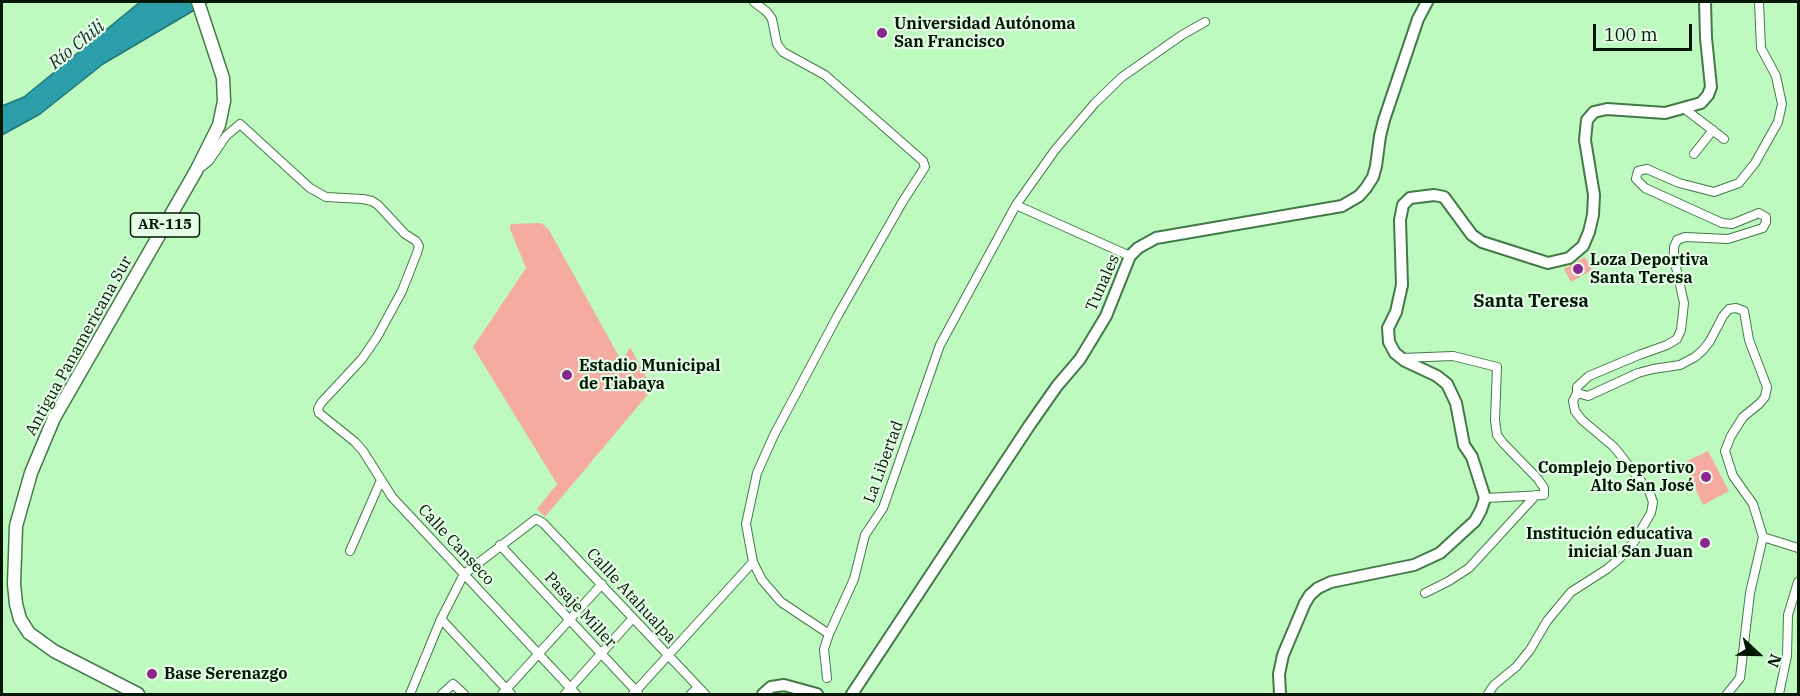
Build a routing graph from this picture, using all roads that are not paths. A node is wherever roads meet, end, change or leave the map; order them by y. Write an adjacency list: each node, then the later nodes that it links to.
1 (198, 2): 11 (main road, Antigua Panamericana Sur / AR-115)
2 (754, 2): 23 (street)
3 (1427, 2): 13 (street, Tunales)
4 (1705, 2): 7 (street)
5 (1759, 2): 15 (street)
6 (1205, 22): 12 (street, La Libertad)
7 (1685, 109): 8 (street); 14 (street)
8 (1713, 130): 9 (street); 10 (street)
9 (1724, 139)
10 (1694, 154)
11 (196, 171): 16 (street, Calle Canseco); 40 (main road, Antigua Panamericana Sur / AR-115)
12 (1016, 205): 13 (street); 31 (street, La Libertad)
13 (1130, 256): 48 (street, Tunales)
14 (1400, 358): 17 (street); 18 (street)
15 (1577, 393): 19 (street); 50 (street)
16 (381, 480): 22 (street); 24 (street, Calle Canseco)
17 (1536, 495): 18 (street); 27 (street)
18 (1485, 498): 49 (street)
19 (1764, 537): 21 (street); 51 (street)
20 (500, 545): 24 (street); 26 (street, Callle Atahualpa); 30 (street, Pasaje Miller)
21 (1798, 548)
22 (350, 551)
23 (753, 562): 31 (street); 34 (street)
24 (464, 574): 29 (street); 32 (street, Calle Canseco)
25 (1798, 582): 52 (street)
26 (602, 584): 28 (street, Callle Atahualpa); 30 (street)
27 (1425, 593)
28 (633, 618): 33 (street); 34 (street, Callle Atahualpa)
29 (441, 619): 38 (street); 41 (street)
30 (570, 620): 32 (street); 33 (street, Pasaje Miller)
31 (829, 634): 35 (street, La Libertad)
32 (538, 654): 37 (street, Calle Canseco); 38 (street)
33 (602, 654): 37 (street); 39 (street, Pasaje Miller)
34 (668, 656): 36 (street, Callle Atahualpa); 39 (street)
35 (826, 678)
36 (698, 687): 44 (street); 45 (street, Callle Atahualpa)
37 (570, 692)
38 (507, 693)
39 (636, 693)
40 (138, 694)
41 (410, 694)
42 (442, 694): 43 (street)
43 (464, 694)
44 (691, 694)
45 (705, 694)
46 (763, 694): 47 (street)
47 (818, 694)
48 (852, 694)
49 (1280, 694)
50 (1488, 694)
51 (1727, 694)
52 (1779, 694)

